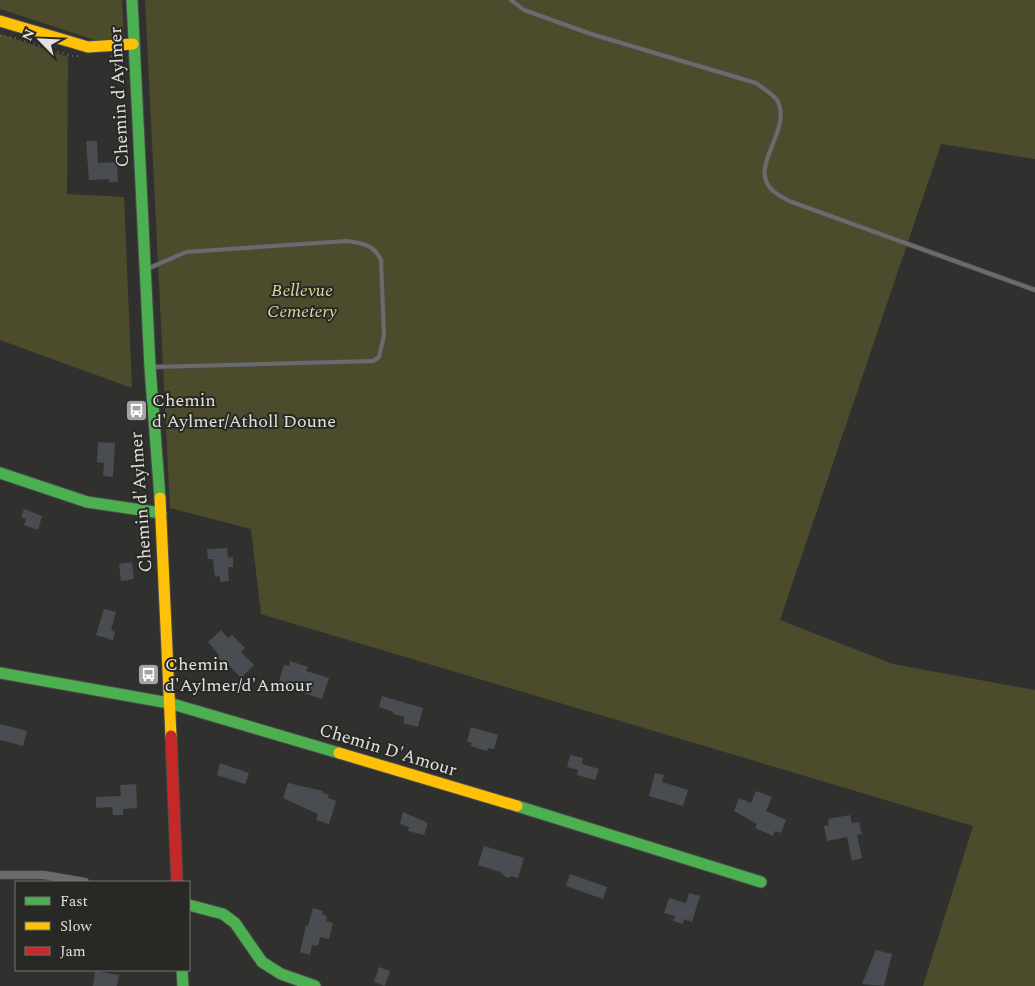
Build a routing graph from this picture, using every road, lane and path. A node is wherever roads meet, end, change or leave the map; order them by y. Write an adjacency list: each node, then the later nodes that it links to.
1 (132, 0): 4 (street, Chemin d'Aylmer)
2 (511, 0): 6 (lane)
3 (0, 21): 4 (street)
4 (133, 44): 5 (street, Chemin d'Aylmer)
5 (145, 270): 7 (street, Chemin d'Aylmer); 7 (lane)
6 (1035, 290)
7 (150, 367): 9 (street, Chemin d'Aylmer)
8 (0, 473): 9 (street)
9 (161, 513): 11 (street, Chemin d'Aylmer)
10 (0, 674): 11 (street, Chemin D'Amour)
11 (169, 703): 14 (street, Chemin d'Aylmer); 15 (street, Chemin D'Amour)
12 (0, 875): 13 (street)
13 (78, 881)
14 (177, 881)
15 (761, 882)
16 (190, 905): 19 (street)
17 (182, 971): 18 (street)
18 (183, 986)
19 (315, 986)

